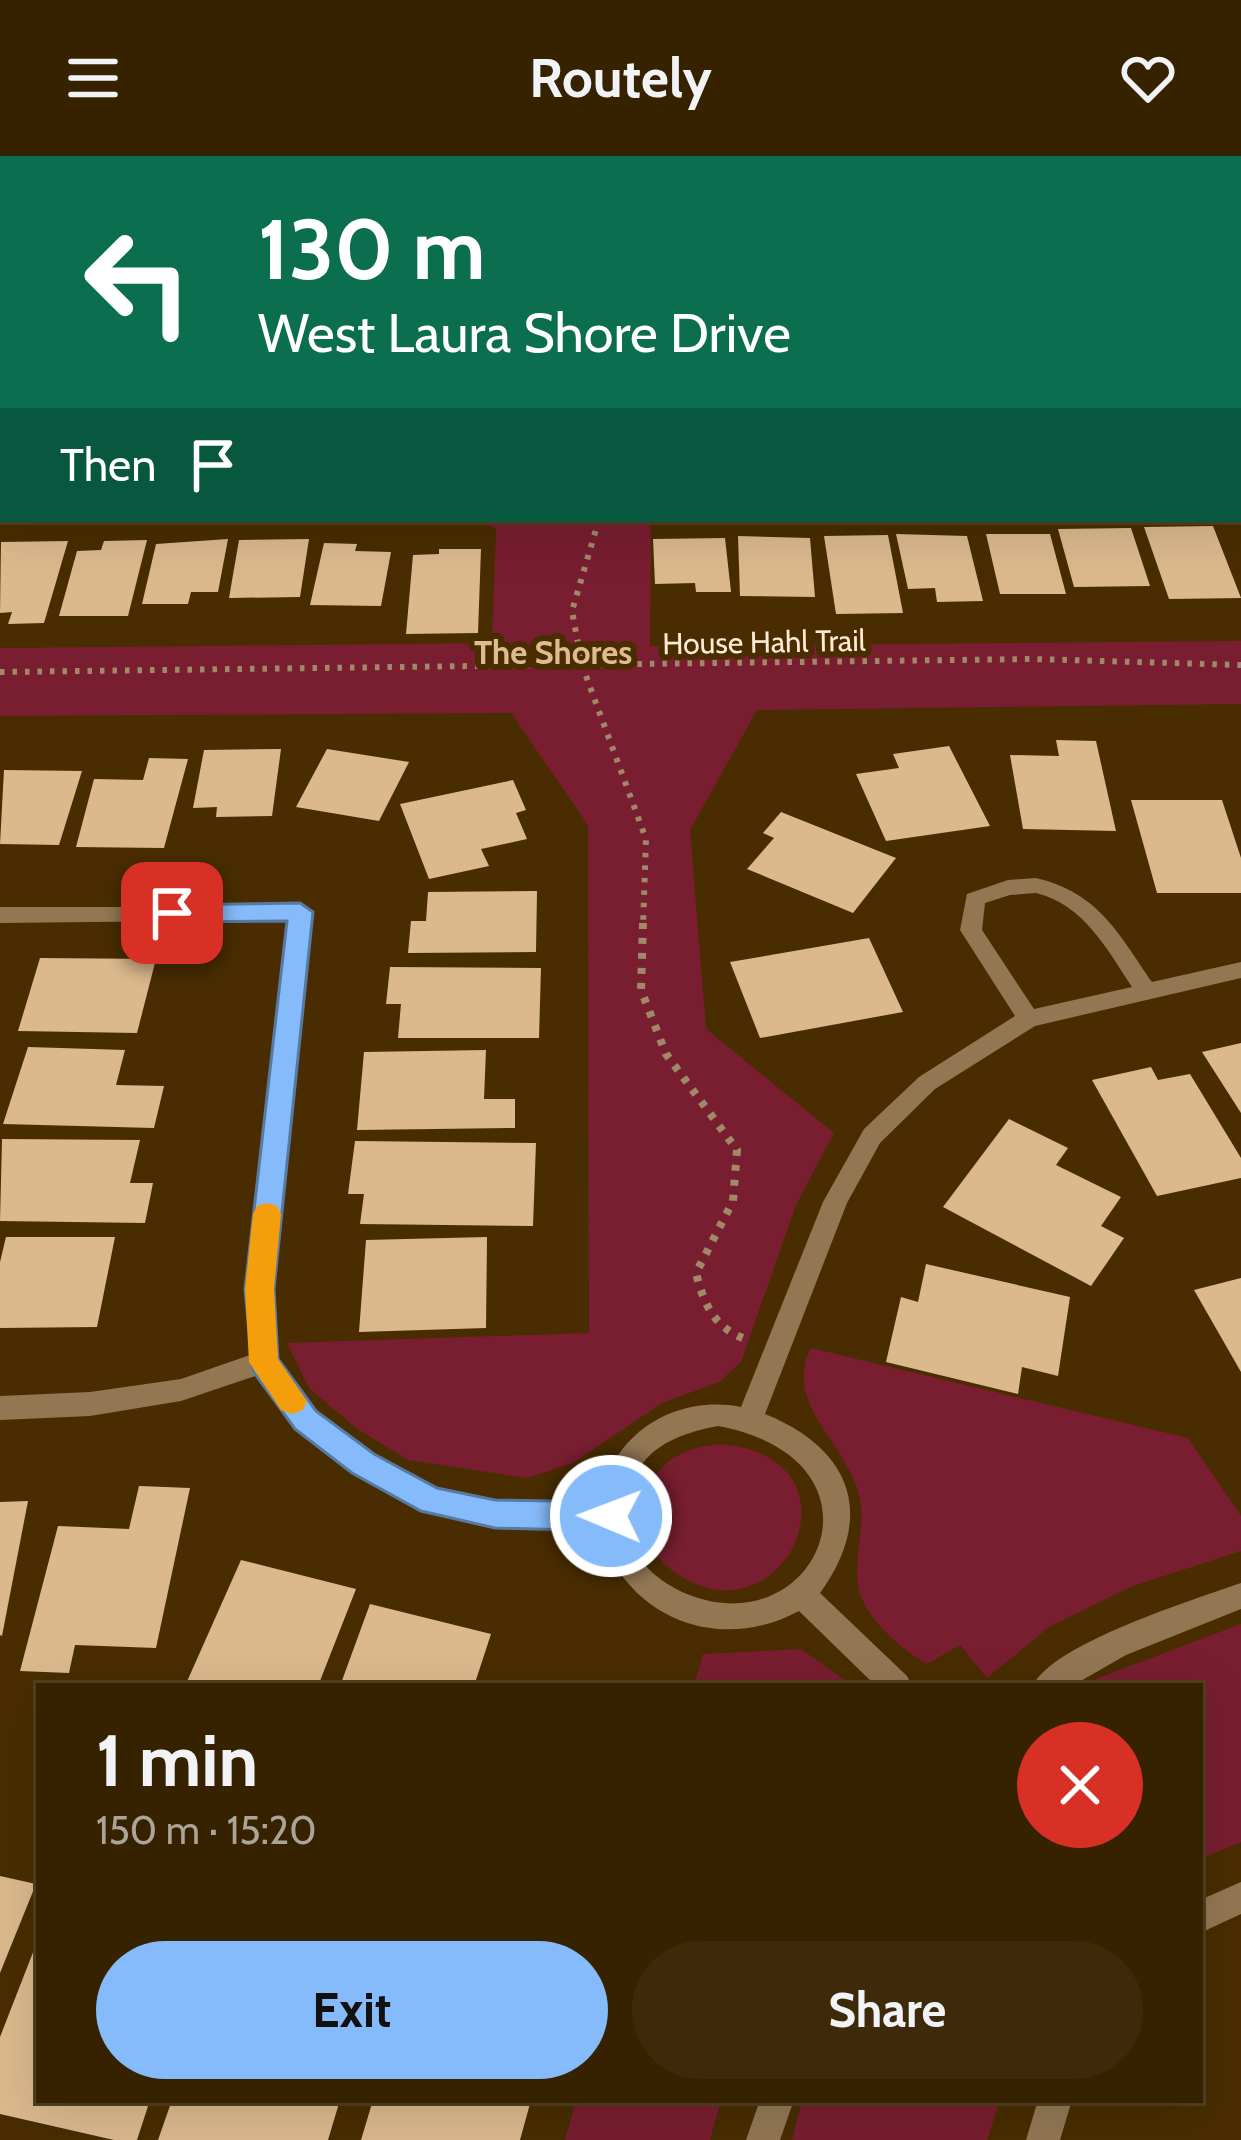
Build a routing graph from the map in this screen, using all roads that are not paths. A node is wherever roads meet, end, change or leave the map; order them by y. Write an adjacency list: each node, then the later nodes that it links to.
1 (0, 915): 5 (street)
2 (1241, 970): 3 (street)
3 (1147, 992): 4 (street); 4 (street)
4 (1028, 1019): 7 (street)
5 (264, 1362): 6 (street); 8 (street)
6 (0, 1408)
7 (750, 1417): 8 (street); 9 (street)
8 (611, 1516): 9 (street)
9 (802, 1595): 11 (street)
10 (1241, 1596): 12 (street)
11 (894, 1683)
12 (1052, 1683)
13 (1241, 1898): 14 (street)
14 (1203, 1916)
15 (776, 2103): 17 (street)
16 (1054, 2103): 18 (street)
17 (763, 2140)
18 (1043, 2140)

